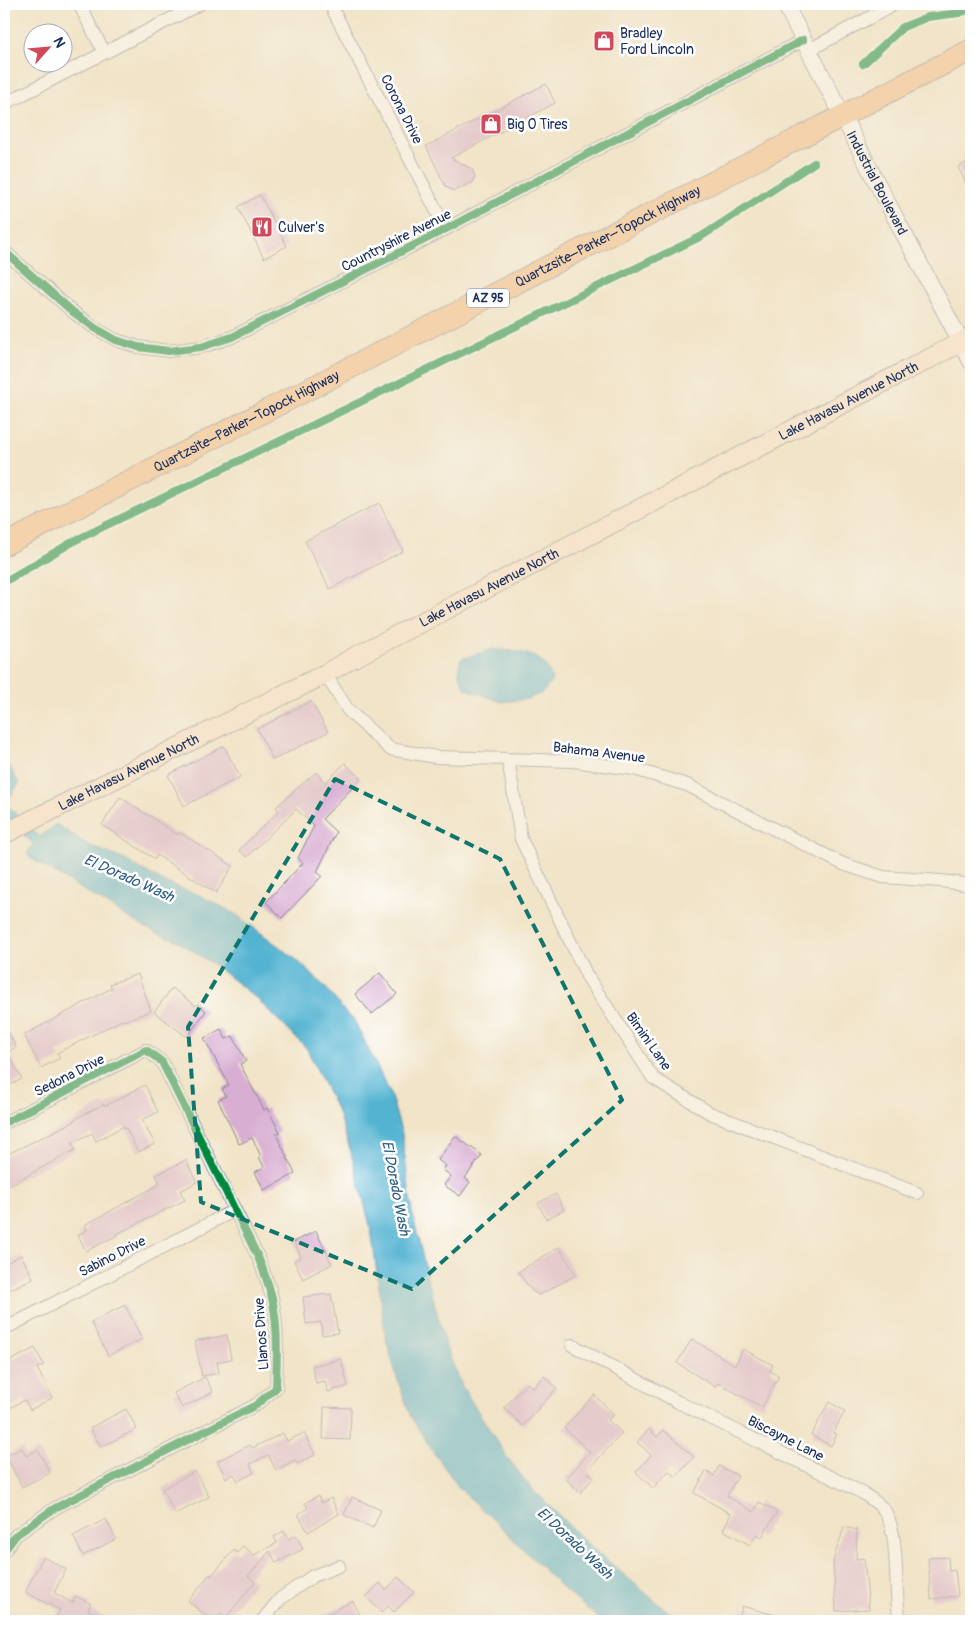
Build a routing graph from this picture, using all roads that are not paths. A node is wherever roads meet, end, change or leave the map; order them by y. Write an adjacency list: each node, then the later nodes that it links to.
1 (78, 4): 8 (street)
2 (200, 4): 8 (street)
3 (330, 4): 11 (street, Corona Drive)
4 (785, 4): 6 (street, Industrial Boulevard)
5 (895, 4): 6 (street, Countryshire Avenue)
6 (806, 45): 10 (street, Industrial Boulevard); 11 (street, Countryshire Avenue)
7 (971, 50): 10 (highway, Quartzsite–Parker–Topock Highway / AZ 95)
8 (104, 52): 9 (street)
9 (4, 104)
10 (843, 117): 13 (street, Industrial Boulevard); 15 (highway, Quartzsite–Parker–Topock Highway / AZ 95)
11 (446, 229): 12 (street, Countryshire Avenue)
12 (4, 251)
13 (966, 340): 14 (street, Industrial Boulevard); 16 (main road, Lake Havasu Avenue North)
14 (971, 362)
15 (4, 545)
16 (324, 674): 17 (street, Bahama Avenue); 18 (main road, Lake Havasu Avenue North)
17 (508, 759): 19 (street, Bahama Avenue); 22 (street, Bimini Lane)
18 (4, 834)
19 (971, 885)
20 (146, 1050): 21 (street, Sedona Drive); 23 (street, Llanos Drive)
21 (4, 1123)
22 (917, 1193)
23 (235, 1210): 24 (street, Sabino Drive); 26 (street, Llanos Drive)
24 (4, 1329)
25 (572, 1346): 29 (street, Biscayne Lane)
26 (4, 1551)
27 (339, 1566): 28 (street)
28 (262, 1621)
29 (900, 1621)

